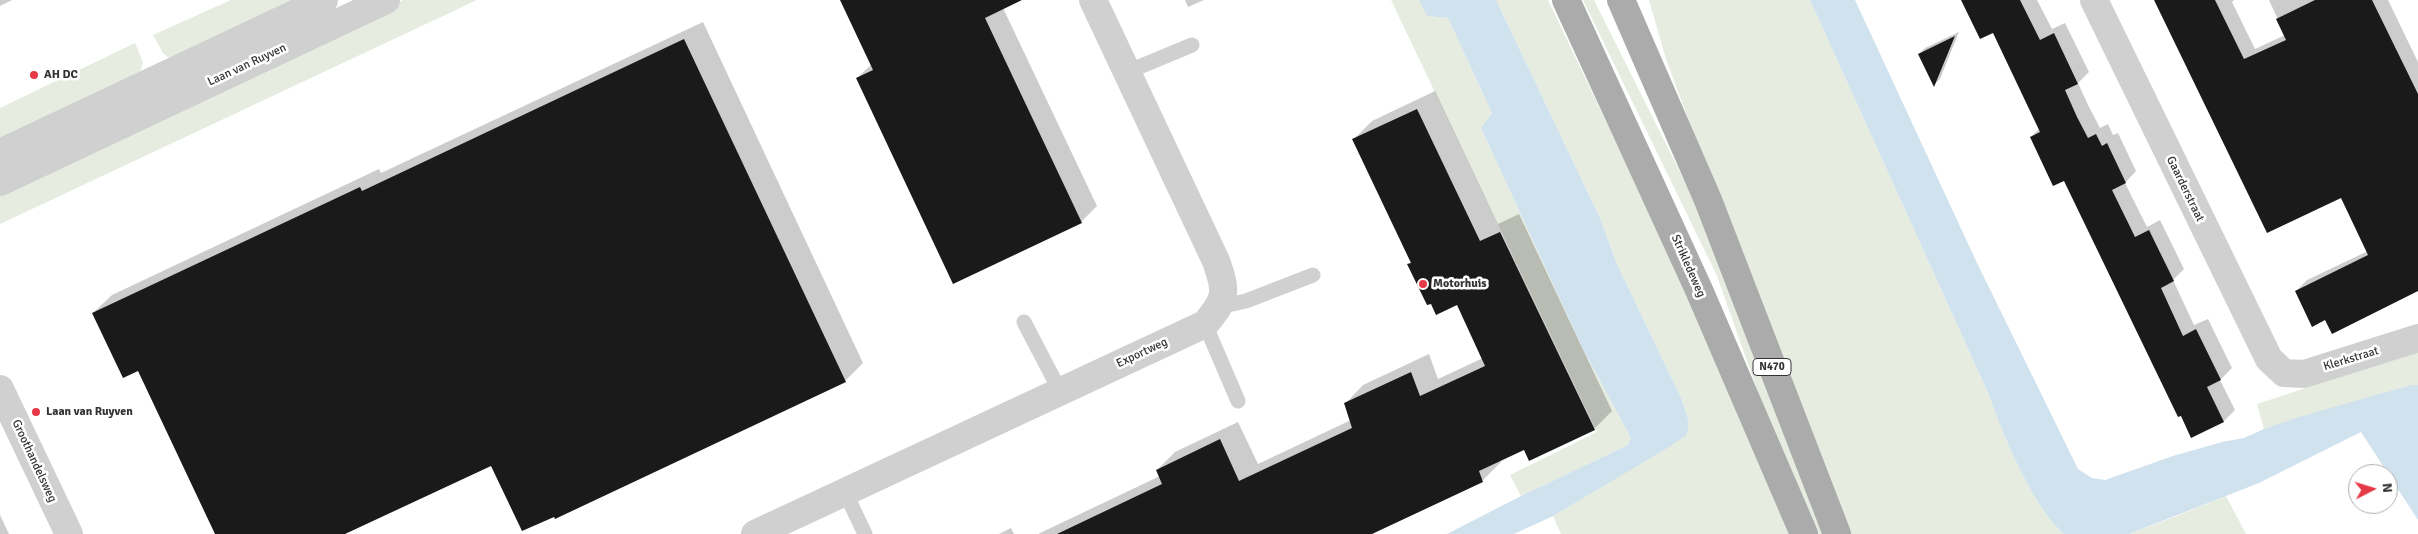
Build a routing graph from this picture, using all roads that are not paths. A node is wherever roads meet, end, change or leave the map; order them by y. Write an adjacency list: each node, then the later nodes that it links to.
1 (324, 0): 9 (street, Laan van Ruyven)
2 (386, 0): 10 (street, Laan van Ruyven)
3 (1093, 0): 8 (street)
4 (1566, 0): 23 (main road, Strikledeweg / N470)
5 (1621, 0): 24 (main road, N470)
6 (2094, 0): 15 (street, Gaarderstraat)
7 (1192, 44): 8 (lane)
8 (1127, 72): 12 (street)
9 (0, 153)
10 (0, 182)
11 (1313, 275): 12 (lane)
12 (1212, 316): 17 (street, Exportweg); 18 (lane)
13 (1024, 322): 17 (lane)
14 (2418, 338): 15 (street, Klerkstraat)
15 (2284, 373)
16 (0, 389): 20 (street, Groothandelsweg)
17 (1060, 392): 19 (street, Exportweg)
18 (1238, 401)
19 (845, 492): 21 (street, Exportweg); 22 (lane)
20 (68, 534)
21 (755, 534)
22 (865, 534)
23 (1804, 534)
24 (1837, 534)

